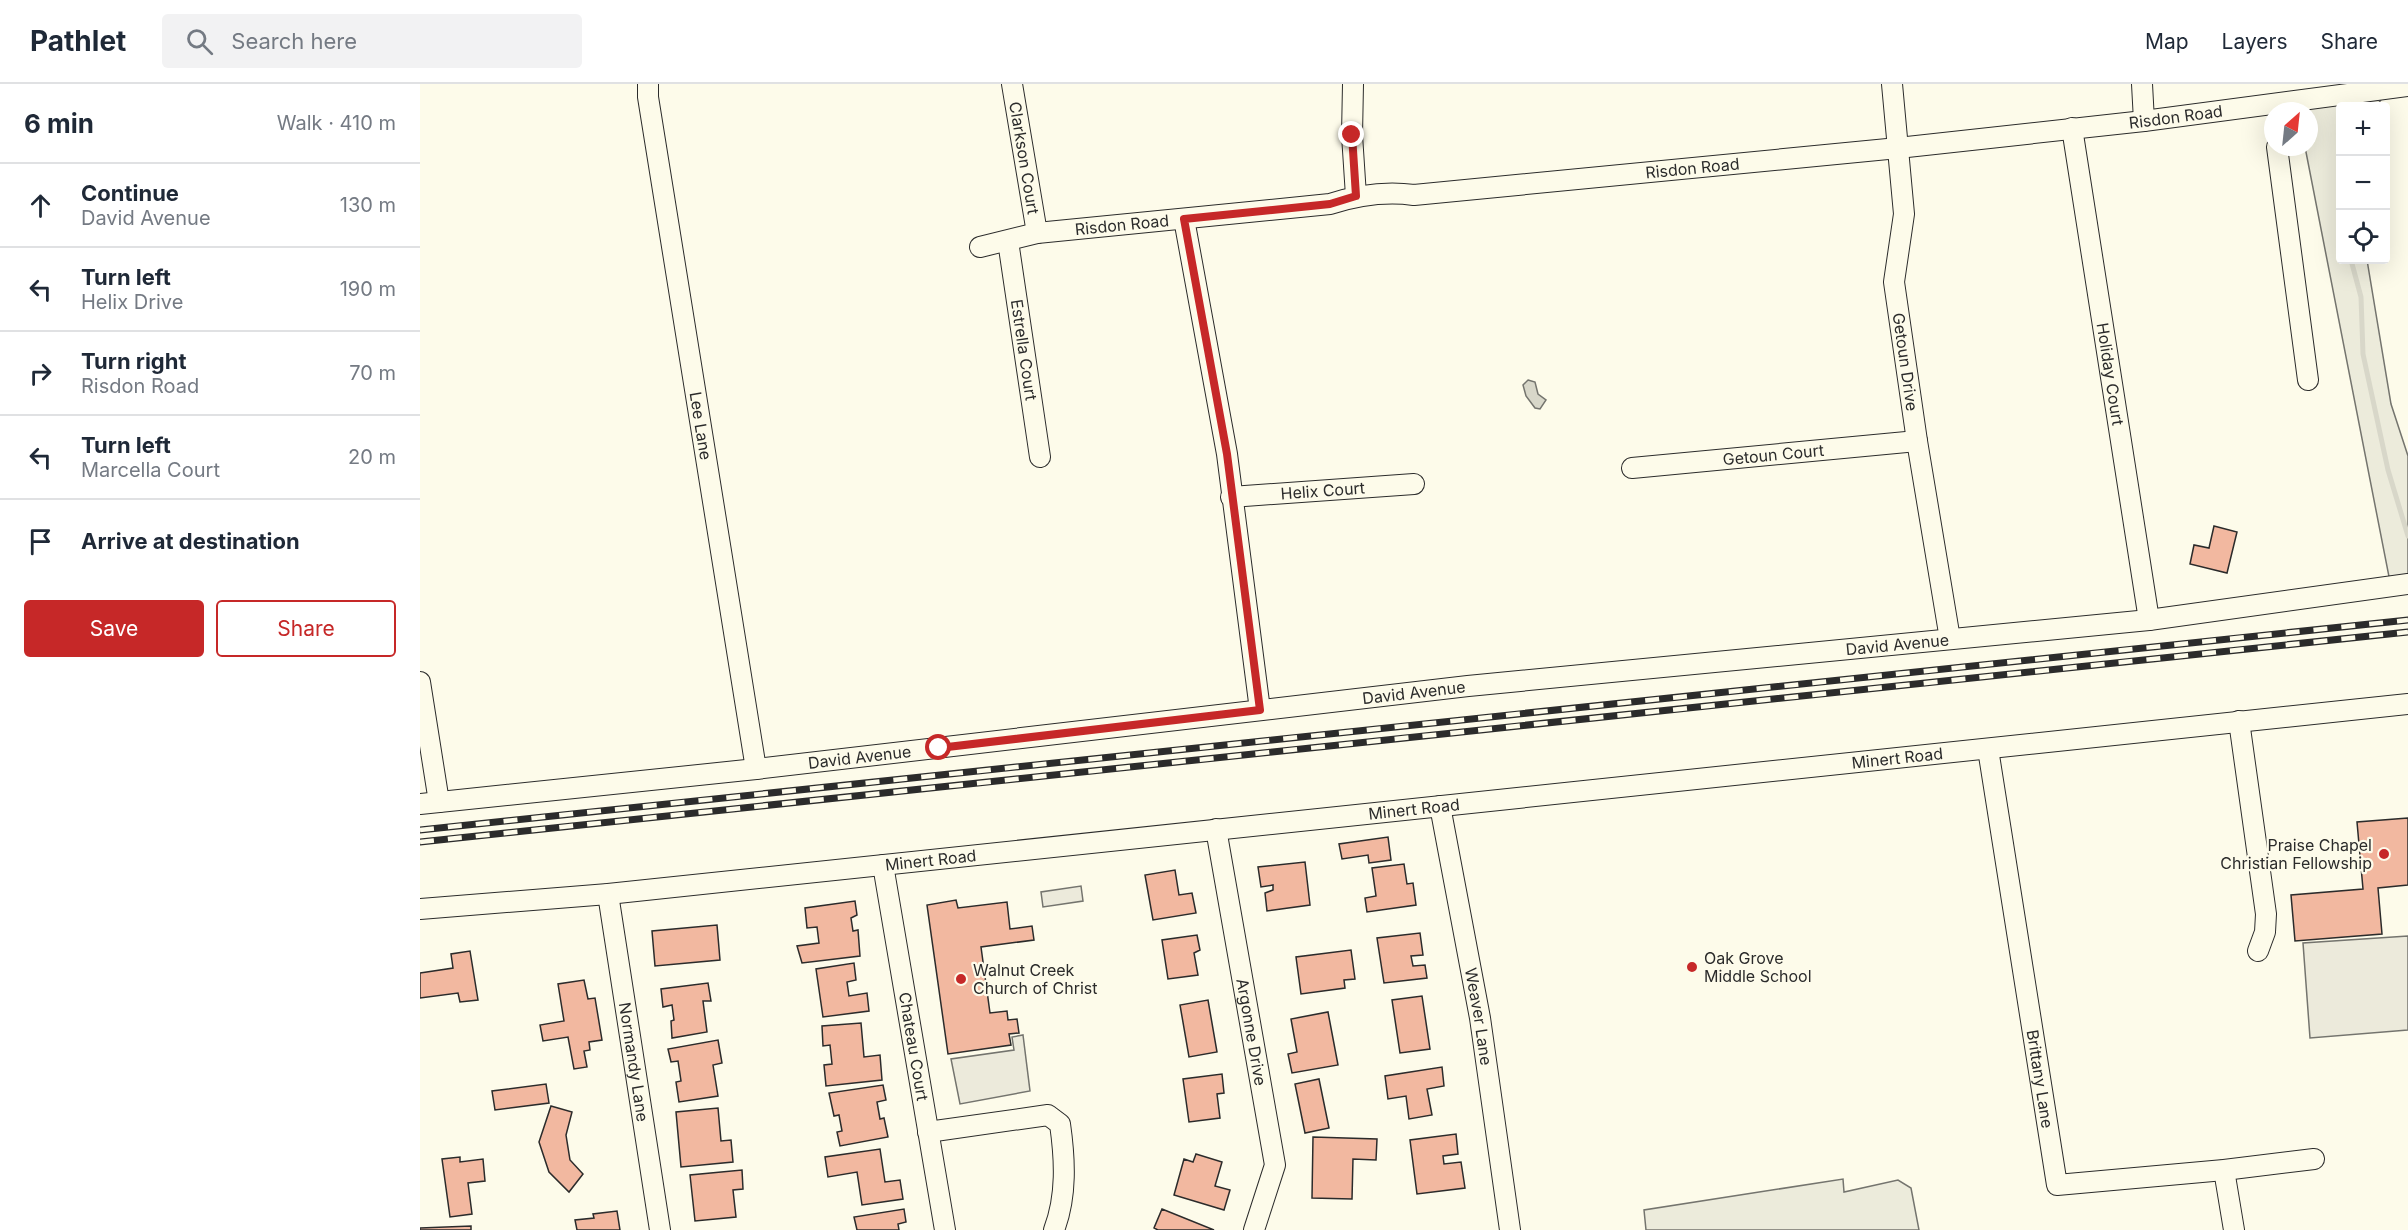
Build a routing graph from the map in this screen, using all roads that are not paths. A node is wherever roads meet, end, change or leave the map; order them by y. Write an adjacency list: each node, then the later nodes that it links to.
1 (648, 84): 32 (street, Lee Lane)
2 (1012, 84): 15 (street, Clarkson Court)
3 (1353, 84): 13 (street)
4 (1892, 84): 11 (street, Getoun Drive)
5 (2142, 84): 9 (street)
6 (2408, 86): 7 (street, Risdon Road)
7 (2318, 103)
8 (2264, 112): 9 (street, Risdon Road)
9 (2144, 120): 10 (street, Risdon Road)
10 (2072, 128): 11 (street, Risdon Road); 25 (street, Holiday Court)
11 (1898, 148): 13 (street, Risdon Road); 19 (street, Getoun Drive)
12 (2278, 156): 18 (street)
13 (1356, 196): 14 (street, Risdon Road)
14 (1184, 219): 15 (street, Risdon Road); 23 (street)
15 (1037, 233): 16 (street, Risdon Road)
16 (1008, 241): 17 (street, Risdon Road); 20 (street, Estrella Court)
17 (980, 247)
18 (2308, 380)
19 (1917, 441): 21 (street, Getoun Court); 26 (street, Getoun Drive)
20 (1040, 456)
21 (1632, 468)
22 (1414, 484): 23 (street, Helix Court)
23 (1231, 497): 29 (street)
24 (2408, 584): 25 (street, David Avenue)
25 (2149, 620): 26 (street, David Avenue)
26 (1950, 639): 29 (street, David Avenue)
27 (420, 682): 33 (street)
28 (2408, 704): 30 (street, Minert Road)
29 (1260, 710): 32 (street, David Avenue)
30 (2239, 721): 31 (street, Minert Road); 39 (street)
31 (1988, 749): 34 (street, Minert Road); 42 (street, Brittany Lane)
32 (756, 769): 33 (street, David Avenue)
33 (430, 803)
34 (1440, 806): 35 (street, Minert Road); 47 (street, Weaver Lane)
35 (1216, 829): 36 (street, Minert Road); 46 (street, Argonne Drive)
36 (883, 865): 37 (street, Minert Road); 40 (street, Chateau Court)
37 (608, 894): 38 (street, Minert Road); 43 (street, Normandy Lane)
38 (420, 909)
39 (2258, 951)
40 (928, 1132): 44 (street, Chateau Court); 45 (street)
41 (2314, 1159): 42 (street)
42 (2224, 1170): 48 (street)
43 (660, 1230)
44 (945, 1230)
45 (1054, 1230)
46 (1254, 1230)
47 (1510, 1230)
48 (2234, 1230)

